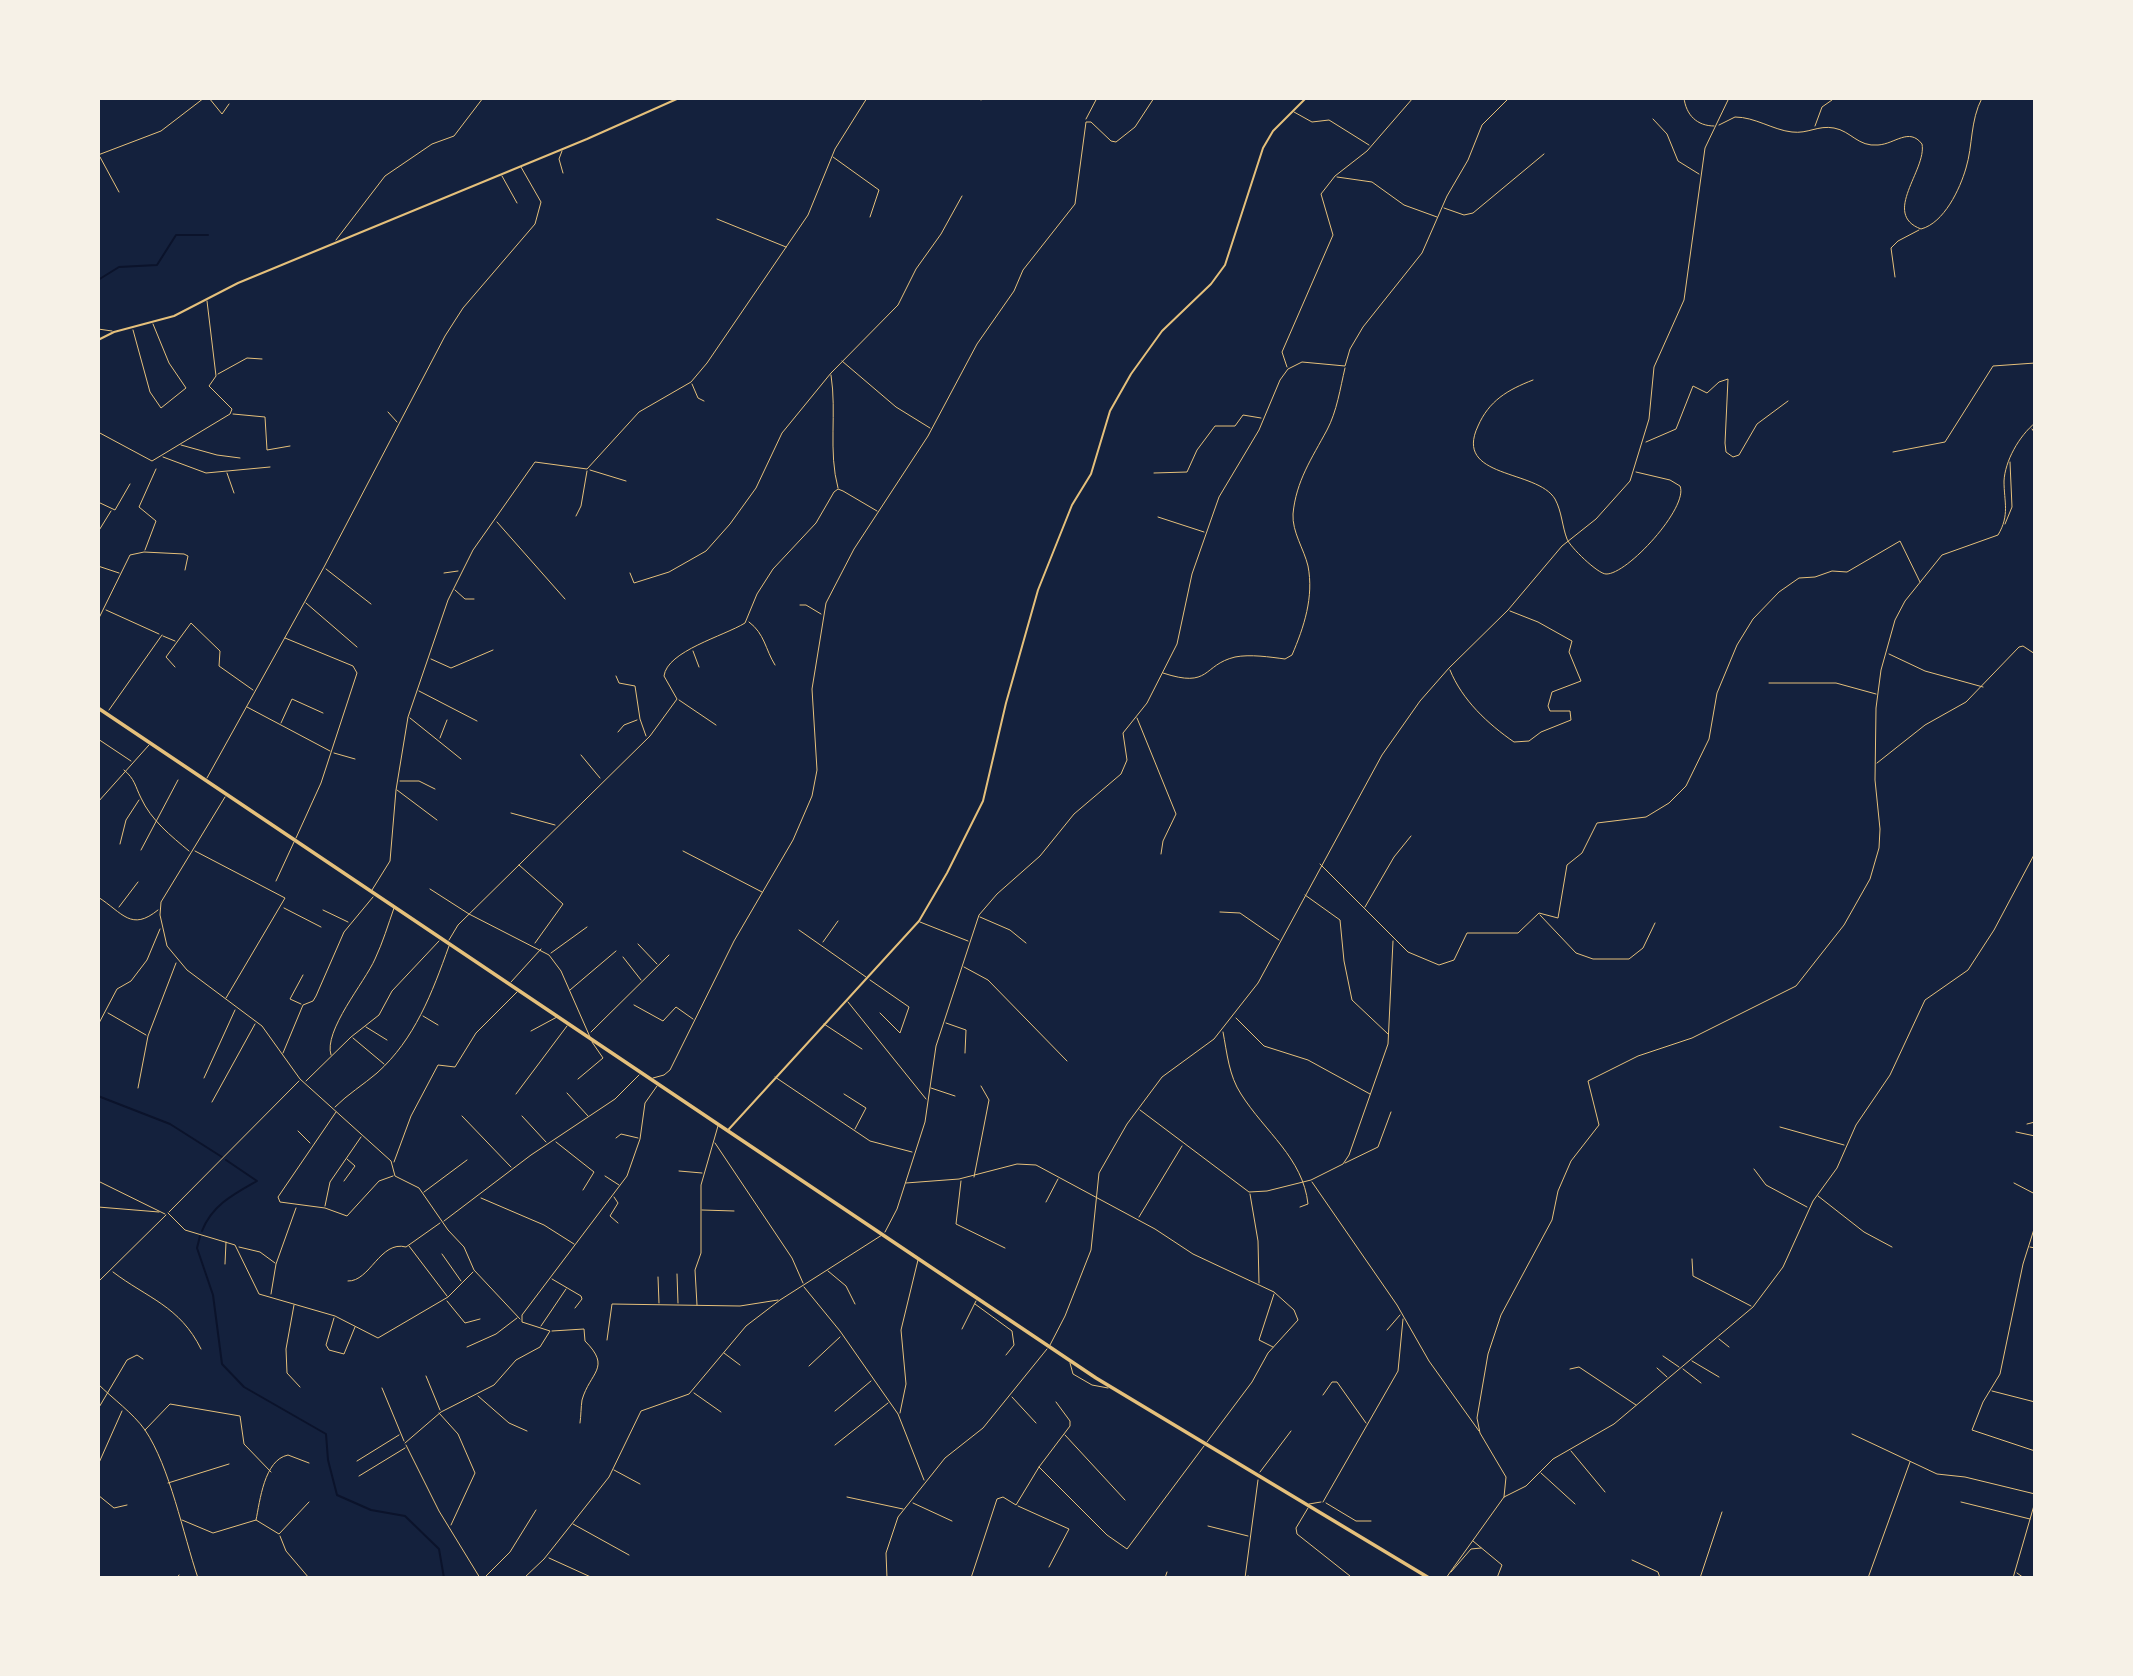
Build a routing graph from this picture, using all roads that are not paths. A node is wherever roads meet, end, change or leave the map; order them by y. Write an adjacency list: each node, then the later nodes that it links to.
1 (204, 98): 24 (street)
2 (209, 98): 15 (street)
3 (483, 98): 39 (street)
4 (679, 98): 22 (street)
5 (867, 98): 25 (street)
6 (1097, 98): 18 (street)
7 (1154, 98): 18 (street)
8 (1306, 98): 16 (street)
9 (1413, 98): 21 (street)
10 (1509, 98): 34 (street)
11 (1684, 98): 19 (street)
12 (1729, 98): 19 (street)
13 (1982, 98): 38 (street)
14 (1832, 100): 20 (street)
15 (229, 104)
16 (1293, 110): 21 (street); 201 (street)
17 (1653, 119): 29 (street)
18 (1086, 121): 65 (street)
19 (1716, 125): 20 (street); 29 (street)
20 (1815, 127): 38 (street)
21 (1371, 146): 30 (street)
22 (563, 149): 26 (street); 27 (street)
23 (1544, 154): 34 (street)
24 (98, 155): 31 (street)
25 (832, 156): 35 (street); 40 (street)
26 (520, 166): 28 (street); 62 (street)
27 (563, 173)
28 (501, 174): 33 (street); 39 (street)
29 (1701, 175): 68 (street)
30 (1335, 176): 36 (street); 52 (street)
31 (119, 192)
32 (962, 197): 49 (street)
33 (517, 203)
34 (1443, 208): 36 (street)
35 (870, 217)
36 (1437, 218): 51 (street)
37 (717, 219): 40 (street)
38 (1921, 229): 41 (street)
39 (335, 242): 42 (street)
40 (788, 248): 56 (street)
41 (1895, 277)
42 (206, 299): 43 (street); 54 (street)
43 (153, 324): 44 (street); 44 (street)
44 (132, 328): 46 (street)
45 (98, 329): 46 (street)
46 (114, 332): 47 (street)
47 (98, 340)
48 (261, 359): 54 (street)
49 (842, 361): 53 (street); 65 (street)
50 (2035, 363): 71 (street)
51 (1345, 366): 52 (street); 128 (street)
52 (1289, 369): 61 (street)
53 (831, 373): 83 (street); 101 (street)
54 (216, 376): 60 (street)
55 (1532, 380): 94 (street)
56 (691, 382): 57 (street); 77 (street)
57 (704, 401)
58 (1788, 401): 68 (street)
59 (388, 412): 62 (street)
60 (230, 414): 69 (street); 70 (street)
61 (1263, 418): 80 (street); 93 (street)
62 (399, 423): 97 (street)
63 (2035, 423): 64 (street)
64 (2031, 427): 67 (street); 74 (street)
65 (932, 429): 87 (street)
66 (98, 432): 72 (street)
67 (2035, 433)
68 (1643, 443): 79 (street)
69 (180, 445): 72 (street); 73 (street)
70 (290, 446)
71 (1893, 452)
72 (161, 456): 78 (street)
73 (240, 458)
74 (2010, 460): 91 (street); 103 (street)
75 (270, 467): 78 (street)
76 (156, 469): 95 (street)
77 (587, 469): 81 (street); 88 (street); 90 (street)
78 (226, 471): 84 (street)
79 (1634, 471): 94 (street); 94 (street)
80 (1154, 473)
81 (626, 481)
82 (130, 484): 86 (street)
83 (838, 489): 87 (street); 114 (street)
84 (234, 493)
85 (98, 502): 86 (street)
86 (112, 510): 92 (street)
87 (878, 512): 112 (street)
88 (576, 516)
89 (1158, 517): 93 (street)
90 (495, 521): 99 (street); 106 (street)
91 (2005, 524)
92 (98, 532)
93 (1206, 533): 128 (street)
94 (1568, 541): 111 (street)
95 (145, 552): 98 (street); 102 (street)
96 (98, 566): 102 (street)
97 (324, 567): 107 (street); 108 (street)
98 (185, 570)
99 (460, 571): 100 (street); 104 (street)
100 (444, 573)
101 (630, 573)
102 (121, 574): 110 (street)
103 (1921, 584): 121 (street); 197 (street)
104 (453, 588): 105 (street); 123 (street)
105 (474, 599)
106 (565, 599)
107 (305, 602): 116 (street); 118 (street)
108 (371, 604)
109 (800, 605): 112 (street)
110 (104, 609): 113 (street); 115 (street)
111 (1508, 610): 127 (street); 127 (street)
112 (823, 615): 187 (street)
113 (98, 619)
114 (747, 621): 119 (street); 124 (street)
115 (162, 635): 117 (street); 139 (street)
116 (285, 638): 133 (street); 152 (street)
117 (176, 642): 125 (street); 133 (street)
118 (357, 647)
119 (692, 649): 126 (street); 135 (street)
120 (493, 650): 123 (street)
121 (1886, 654): 131 (street); 134 (street)
122 (2035, 654): 131 (street)
123 (429, 657): 132 (street)
124 (775, 665)
125 (176, 667)
126 (699, 667)
127 (1449, 668): 181 (street)
128 (1161, 672): 141 (street)
129 (616, 676): 142 (street)
130 (1769, 683): 134 (street)
131 (1983, 687): 157 (street)
132 (417, 690): 140 (street); 144 (street)
133 (255, 691): 136 (street)
134 (1878, 695): 157 (street)
135 (677, 699): 146 (street); 148 (street)
136 (246, 706): 145 (street); 160 (street)
137 (98, 708): 139 (highway)
138 (323, 713): 145 (street)
139 (106, 714): 151 (highway)
140 (408, 717): 150 (street); 162 (street)
141 (1137, 717): 179 (street); 199 (street)
142 (640, 719): 147 (street); 148 (street)
143 (447, 720): 150 (street)
144 (477, 721)
145 (280, 725): 152 (street)
146 (716, 725)
147 (618, 732)
148 (647, 738): 161 (street)
149 (98, 739): 156 (street)
150 (439, 740): 155 (street)
151 (150, 744): 156 (street); 160 (highway)
152 (332, 752): 154 (street); 173 (street)
153 (581, 755): 161 (street)
154 (355, 759)
155 (461, 759)
156 (132, 761): 158 (street)
157 (1875, 764): 449 (street)
158 (124, 770): 166 (street); 167 (street)
159 (178, 780): 169 (street)
160 (206, 780): 165 (highway)
161 (602, 780): 171 (street)
162 (398, 781): 163 (street); 164 (street)
163 (435, 789)
164 (396, 790): 170 (street); 186 (street)
165 (226, 795): 173 (highway); 176 (street)
166 (141, 798): 169 (street); 174 (street)
167 (98, 802)
168 (511, 813): 171 (street)
169 (156, 820): 175 (street); 176 (street)
170 (437, 820)
171 (558, 826): 182 (street)
172 (1411, 836): 194 (street)
173 (294, 841): 183 (street); 186 (highway)
174 (120, 844)
175 (141, 850)
176 (192, 851): 190 (street); 193 (street)
177 (683, 851): 187 (street)
178 (2035, 853): 180 (street)
179 (1161, 854)
180 (2034, 858): 303 (street)
181 (1320, 864): 188 (street); 194 (street)
182 (519, 865): 198 (street); 215 (street)
183 (276, 881)
184 (138, 882): 192 (street)
185 (430, 888): 198 (street)
186 (374, 891): 191 (highway); 202 (street)
187 (764, 893): 240 (street)
188 (1305, 895): 210 (street); 250 (street)
189 (98, 897): 192 (street)
190 (282, 906): 205 (street); 230 (street)
191 (395, 906): 209 (highway); 258 (street)
192 (118, 909): 193 (street)
193 (159, 909): 204 (street)
194 (1364, 909): 208 (street)
195 (323, 910): 202 (street)
196 (1220, 912): 210 (street)
197 (1539, 913): 203 (street); 208 (street)
198 (469, 914): 209 (street); 215 (street)
199 (979, 915): 211 (street); 212 (street)
200 (838, 921): 214 (street)
201 (919, 921): 211 (street); 225 (street)
202 (350, 923): 232 (street)
203 (1655, 923)
204 (161, 927): 221 (street); 235 (street)
205 (321, 927)
206 (587, 927): 218 (street)
207 (799, 930): 214 (street)
208 (1393, 939): 250 (street)
209 (447, 941): 227 (highway); 237 (street); 247 (street)
210 (1281, 941): 239 (street)
211 (970, 942): 223 (street)
212 (1026, 943)
213 (638, 944): 222 (street)
214 (822, 944): 225 (street)
215 (534, 945): 216 (street)
216 (541, 949): 218 (street); 227 (street)
217 (616, 951): 229 (street)
218 (549, 955): 229 (street)
219 (669, 955): 222 (street)
220 (623, 957): 226 (street)
221 (176, 961): 230 (street); 251 (street)
222 (658, 966): 226 (street)
223 (961, 966): 243 (street); 259 (street)
224 (303, 975): 232 (street)
225 (867, 977): 231 (street); 236 (street)
226 (643, 982): 253 (street)
227 (509, 983): 228 (highway)
228 (519, 990): 238 (highway); 307 (street)
229 (570, 990): 253 (street)
230 (225, 1000): 234 (street)
231 (846, 1000): 244 (street); 277 (street)
232 (303, 1004): 257 (street)
233 (635, 1005): 240 (street)
234 (236, 1007): 241 (street); 263 (street)
235 (106, 1011): 245 (street); 251 (street)
236 (880, 1013)
237 (421, 1015): 246 (street); 260 (street)
238 (559, 1016): 242 (highway); 249 (street)
239 (1234, 1016): 248 (street); 275 (street)
240 (695, 1020): 266 (street)
241 (257, 1022): 257 (street); 278 (street)
242 (569, 1023): 253 (highway); 273 (street)
243 (944, 1023): 256 (street); 270 (street)
244 (824, 1024): 255 (street); 262 (street)
245 (98, 1025)
246 (438, 1025)
247 (364, 1026): 252 (street); 254 (street)
248 (1223, 1030): 280 (street); 321 (street)
249 (531, 1031)
250 (1389, 1035): 275 (street)
251 (148, 1037): 271 (street)
252 (351, 1037): 258 (street); 260 (street)
253 (591, 1037): 261 (highway); 265 (street)
254 (387, 1040)
255 (862, 1049)
256 (965, 1053)
257 (282, 1054): 264 (street)
258 (331, 1055): 267 (street)
259 (1067, 1061)
260 (384, 1065): 279 (street)
261 (642, 1072): 266 (highway); 285 (street)
262 (775, 1077): 290 (street); 292 (street)
263 (204, 1078)
264 (300, 1079): 267 (street); 342 (street)
265 (578, 1079)
266 (651, 1079): 268 (highway)
267 (304, 1083): 279 (street)
268 (659, 1085): 287 (highway); 297 (street)
269 (981, 1086): 315 (street)
270 (929, 1087): 276 (street); 277 (street)
271 (138, 1088)
272 (567, 1093): 285 (street)
273 (516, 1094)
274 (844, 1094): 292 (street)
275 (1371, 1095): 308 (street)
276 (955, 1096)
277 (928, 1101): 304 (street)
278 (212, 1102)
279 (334, 1109): 281 (street)
280 (1138, 1109): 301 (street); 329 (street)
281 (336, 1112): 294 (street); 302 (street)
282 (1391, 1112): 308 (street)
283 (462, 1116): 309 (street)
284 (522, 1116): 299 (street)
285 (590, 1118): 298 (street)
286 (2035, 1122): 288 (street)
287 (718, 1124): 290 (highway); 300 (street)
288 (2027, 1124)
289 (1780, 1127): 303 (street)
290 (728, 1129): 347 (highway)
291 (298, 1131): 302 (street)
292 (854, 1131): 304 (street)
293 (2016, 1132): 295 (street)
294 (362, 1135): 305 (street); 307 (street)
295 (2035, 1136)
296 (616, 1138): 297 (street)
297 (640, 1139): 324 (street)
298 (554, 1140): 299 (street); 325 (street)
299 (548, 1143): 309 (street)
300 (715, 1143): 312 (street); 370 (street)
301 (1184, 1144): 326 (street); 343 (street)
302 (312, 1145): 334 (street)
303 (1847, 1146): 330 (street)
304 (915, 1152): 322 (street)
305 (345, 1157): 320 (street); 337 (street)
306 (467, 1160): 327 (street)
307 (393, 1164): 313 (street)
308 (1343, 1164): 318 (street)
309 (513, 1168): 332 (street)
310 (1754, 1169): 338 (street)
311 (679, 1171): 312 (street)
312 (704, 1174): 339 (street)
313 (395, 1176): 327 (street); 337 (street)
314 (605, 1176): 324 (street)
315 (974, 1177): 316 (street); 317 (street)
316 (1059, 1177): 329 (street); 333 (street)
317 (961, 1179): 322 (street); 354 (street)
318 (1311, 1180): 321 (street); 386 (street)
319 (98, 1181): 341 (street)
320 (344, 1181)
321 (1305, 1182): 326 (street); 336 (street)
322 (906, 1183): 347 (street)
323 (2014, 1183): 328 (street)
324 (621, 1186): 331 (street)
325 (583, 1190)
326 (1249, 1192): 371 (street)
327 (422, 1193): 344 (street)
328 (2035, 1194)
329 (1095, 1195): 343 (street); 400 (street)
330 (1816, 1195): 338 (street); 353 (street)
331 (612, 1196): 345 (street); 349 (street)
332 (479, 1197): 344 (street); 349 (street)
333 (1046, 1202)
334 (297, 1206): 337 (street); 360 (street)
335 (98, 1207): 341 (street)
336 (1300, 1207)
337 (325, 1208)
338 (1809, 1208): 384 (street)
339 (700, 1210): 340 (street); 383 (street)
340 (734, 1211)
341 (162, 1213): 342 (street)
342 (167, 1214): 348 (street); 361 (street)
343 (1137, 1219): 371 (street)
344 (442, 1222): 351 (street); 362 (street)
345 (618, 1223)
346 (2035, 1226): 352 (street)
347 (883, 1234): 357 (highway); 363 (street)
348 (227, 1240): 350 (street); 359 (street)
349 (576, 1245): 366 (street)
350 (236, 1246): 360 (street); 374 (street)
351 (408, 1246): 367 (street); 375 (street)
352 (2028, 1246): 355 (street); 426 (street)
353 (1892, 1247)
354 (1005, 1248)
355 (2035, 1248)
356 (442, 1254): 369 (street)
357 (919, 1258): 376 (highway); 441 (street)
358 (1692, 1259): 384 (street)
359 (225, 1264)
360 (276, 1264): 374 (street)
361 (111, 1270): 368 (street); 405 (street)
362 (474, 1270): 369 (street); 389 (street)
363 (827, 1270): 370 (street); 380 (street)
364 (677, 1274): 379 (street)
365 (658, 1277): 382 (street)
366 (550, 1278): 372 (street); 389 (street)
367 (348, 1281)
368 (98, 1282)
369 (463, 1283): 375 (street)
370 (803, 1285): 377 (street); 396 (street)
371 (1259, 1285): 373 (street)
372 (566, 1288): 385 (street); 392 (street)
373 (1274, 1292): 402 (street); 402 (street)
374 (271, 1296): 378 (street)
375 (447, 1298): 390 (street); 391 (street)
376 (977, 1299): 381 (street); 400 (highway)
377 (780, 1300): 383 (street); 406 (street)
378 (295, 1303): 387 (street); 423 (street)
379 (678, 1304): 382 (street); 383 (street)
380 (855, 1304)
381 (975, 1304): 393 (street); 407 (street)
382 (659, 1305): 398 (street)
383 (697, 1305)
384 (1753, 1307): 397 (street)
385 (575, 1308)
386 (1401, 1314): 388 (street); 394 (street)
387 (335, 1316): 391 (street); 391 (street)
388 (1403, 1317): 444 (street); 449 (street)
389 (519, 1318): 392 (street); 401 (street)
390 (480, 1319)
391 (356, 1325)
392 (540, 1328): 395 (street)
393 (962, 1329)
394 (1387, 1330)
395 (550, 1331): 429 (street); 442 (street)
396 (842, 1335): 413 (street); 420 (street)
397 (1717, 1338): 399 (street); 403 (street)
398 (607, 1340)
399 (1712, 1343): 404 (street); 411 (street)
400 (1049, 1345): 410 (highway); 430 (street)
401 (467, 1347)
402 (1273, 1347): 452 (street)
403 (1729, 1347)
404 (1715, 1348)
405 (201, 1349)
406 (722, 1352): 412 (street); 427 (street)
407 (1006, 1355)
408 (1663, 1356): 415 (street)
409 (143, 1359): 428 (street)
410 (1070, 1360): 424 (highway); 424 (street)
411 (1690, 1360): 415 (street); 418 (street)
412 (740, 1366)
413 (809, 1366)
414 (1657, 1368): 419 (street)
415 (1681, 1368): 419 (street); 421 (street)
416 (1570, 1369): 435 (street)
417 (426, 1376): 440 (street)
418 (1719, 1377)
419 (1669, 1378): 435 (street)
420 (872, 1380): 432 (street); 438 (street)
421 (1701, 1382)
422 (98, 1384): 428 (street)
423 (300, 1387)
424 (1111, 1387): 452 (highway)
425 (382, 1388): 450 (street)
426 (1990, 1390): 434 (street); 456 (street)
427 (692, 1391): 439 (street); 463 (street)
428 (108, 1395): 436 (street); 437 (street)
429 (478, 1395): 440 (street); 446 (street)
430 (1010, 1395): 443 (street); 468 (street)
431 (1323, 1395): 444 (street)
432 (889, 1402): 441 (street); 454 (street)
433 (1056, 1402): 448 (street)
434 (2035, 1402)
435 (1637, 1405): 455 (street)
436 (98, 1409)
437 (123, 1409): 445 (street); 461 (street)
438 (835, 1411)
439 (721, 1412)
440 (440, 1413): 453 (street); 496 (street)
441 (898, 1414): 468 (street)
442 (580, 1423)
443 (1036, 1423)
444 (1368, 1425): 479 (street)
445 (145, 1430): 464 (street); 469 (street)
446 (527, 1431)
447 (1291, 1431): 467 (street)
448 (1064, 1433): 462 (street); 476 (street)
449 (1480, 1433): 475 (street)
450 (401, 1434): 453 (street); 457 (street)
451 (1852, 1434): 458 (street)
452 (1206, 1443): 462 (street); 467 (highway)
453 (406, 1445): 466 (street); 496 (street)
454 (835, 1445)
455 (1570, 1449): 465 (street); 471 (street)
456 (2035, 1451)
457 (357, 1461)
458 (1910, 1462): 472 (street); 527 (street)
459 (309, 1463): 464 (street)
460 (229, 1464): 469 (street)
461 (98, 1465)
462 (1039, 1466): 484 (street)
463 (612, 1469): 470 (street); 494 (street)
464 (271, 1472): 491 (street)
465 (1539, 1472): 475 (street); 482 (street)
466 (359, 1476)
467 (1258, 1476): 485 (highway); 498 (street)
468 (926, 1482): 478 (street)
469 (168, 1483): 489 (street)
470 (640, 1484)
471 (1605, 1492)
472 (2035, 1494)
473 (98, 1495): 483 (street)
474 (847, 1497): 486 (street)
475 (1504, 1497): 499 (street)
476 (1125, 1500)
477 (309, 1502): 497 (street)
478 (911, 1502): 486 (street); 492 (street)
479 (1323, 1502): 485 (street); 493 (street)
480 (1961, 1502): 490 (street)
481 (2035, 1502): 490 (street)
482 (1575, 1504)
483 (127, 1505)
484 (1016, 1505): 504 (street); 519 (street)
485 (1308, 1505): 510 (street); 522 (highway)
486 (905, 1509): 518 (street)
487 (536, 1510): 515 (street)
488 (1722, 1512): 526 (street)
489 (180, 1519): 491 (street); 512 (street)
490 (2030, 1519): 506 (street)
491 (256, 1520): 497 (street)
492 (952, 1521)
493 (1371, 1521)
494 (572, 1523): 501 (street); 502 (street)
495 (1208, 1527): 498 (street)
496 (450, 1528): 514 (street)
497 (279, 1534): 513 (street)
498 (1250, 1537): 509 (street)
499 (1471, 1540): 500 (street); 507 (street)
500 (1481, 1548): 507 (street); 524 (street)
501 (629, 1555)
502 (547, 1557): 516 (street); 517 (street)
503 (1632, 1560): 525 (street)
504 (1049, 1567)
505 (1167, 1572): 520 (street)
506 (2015, 1572): 528 (street); 529 (street)
507 (1449, 1574): 523 (street)
508 (179, 1575): 511 (street)
509 (1245, 1576): 521 (street)
510 (1350, 1576)
511 (177, 1578)
512 (198, 1578)
513 (309, 1578)
514 (481, 1578)
515 (484, 1578)
516 (524, 1578)
517 (593, 1578)
518 (887, 1578)
519 (971, 1578)
520 (1165, 1578)
521 (1253, 1578)
522 (1429, 1578)
523 (1446, 1578)
524 (1497, 1578)
525 (1660, 1578)
526 (1700, 1578)
527 (1868, 1578)
528 (2013, 1578)
529 (2024, 1578)

